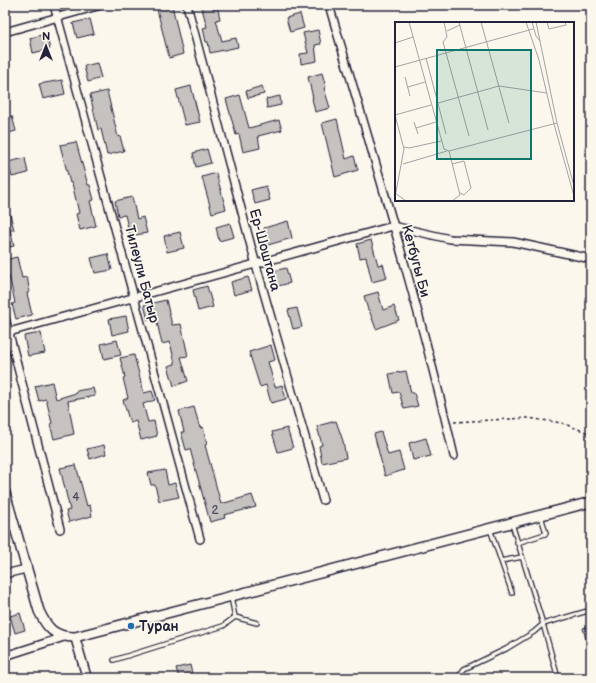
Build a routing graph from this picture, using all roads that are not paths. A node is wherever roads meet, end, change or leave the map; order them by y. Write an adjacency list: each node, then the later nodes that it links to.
1 (54, 5): 5 (street, Тилеули Батыр)
2 (101, 5): 5 (street)
3 (187, 5): 9 (street, Ер-Шоштана)
4 (329, 5): 7 (street, Кетбугы Би)
5 (57, 17): 6 (street); 10 (street, Тилеули Батыр)
6 (5, 32)
7 (393, 226): 8 (street); 9 (street); 13 (street, Кетбугы Би)
8 (591, 259)
9 (256, 265): 10 (street); 15 (street, Ер-Шоштана)
10 (135, 298): 12 (street); 21 (street, Тилеули Батыр)
11 (5, 318): 12 (street)
12 (9, 332): 20 (street)
13 (454, 456)
14 (5, 493): 25 (main road)
15 (323, 500)
16 (591, 502): 17 (main road)
17 (540, 515): 18 (main road); 22 (lane)
18 (511, 523): 19 (main road); 22 (lane)
19 (490, 528): 24 (lane); 28 (main road)
20 (60, 529)
21 (200, 539)
22 (517, 543): 23 (lane)
23 (522, 557): 24 (lane); 32 (lane)
24 (501, 561): 27 (lane)
25 (26, 569): 26 (street); 33 (main road)
26 (5, 574)
27 (512, 593)
28 (231, 596): 30 (lane); 34 (main road)
29 (591, 610): 32 (lane)
30 (235, 617): 31 (lane); 36 (lane)
31 (256, 623)
32 (543, 624): 38 (lane); 39 (lane)
33 (64, 637): 34 (main road); 35 (street)
34 (74, 637): 37 (street)
35 (5, 656)
36 (114, 660)
37 (87, 678)
38 (458, 678)
39 (558, 678)

